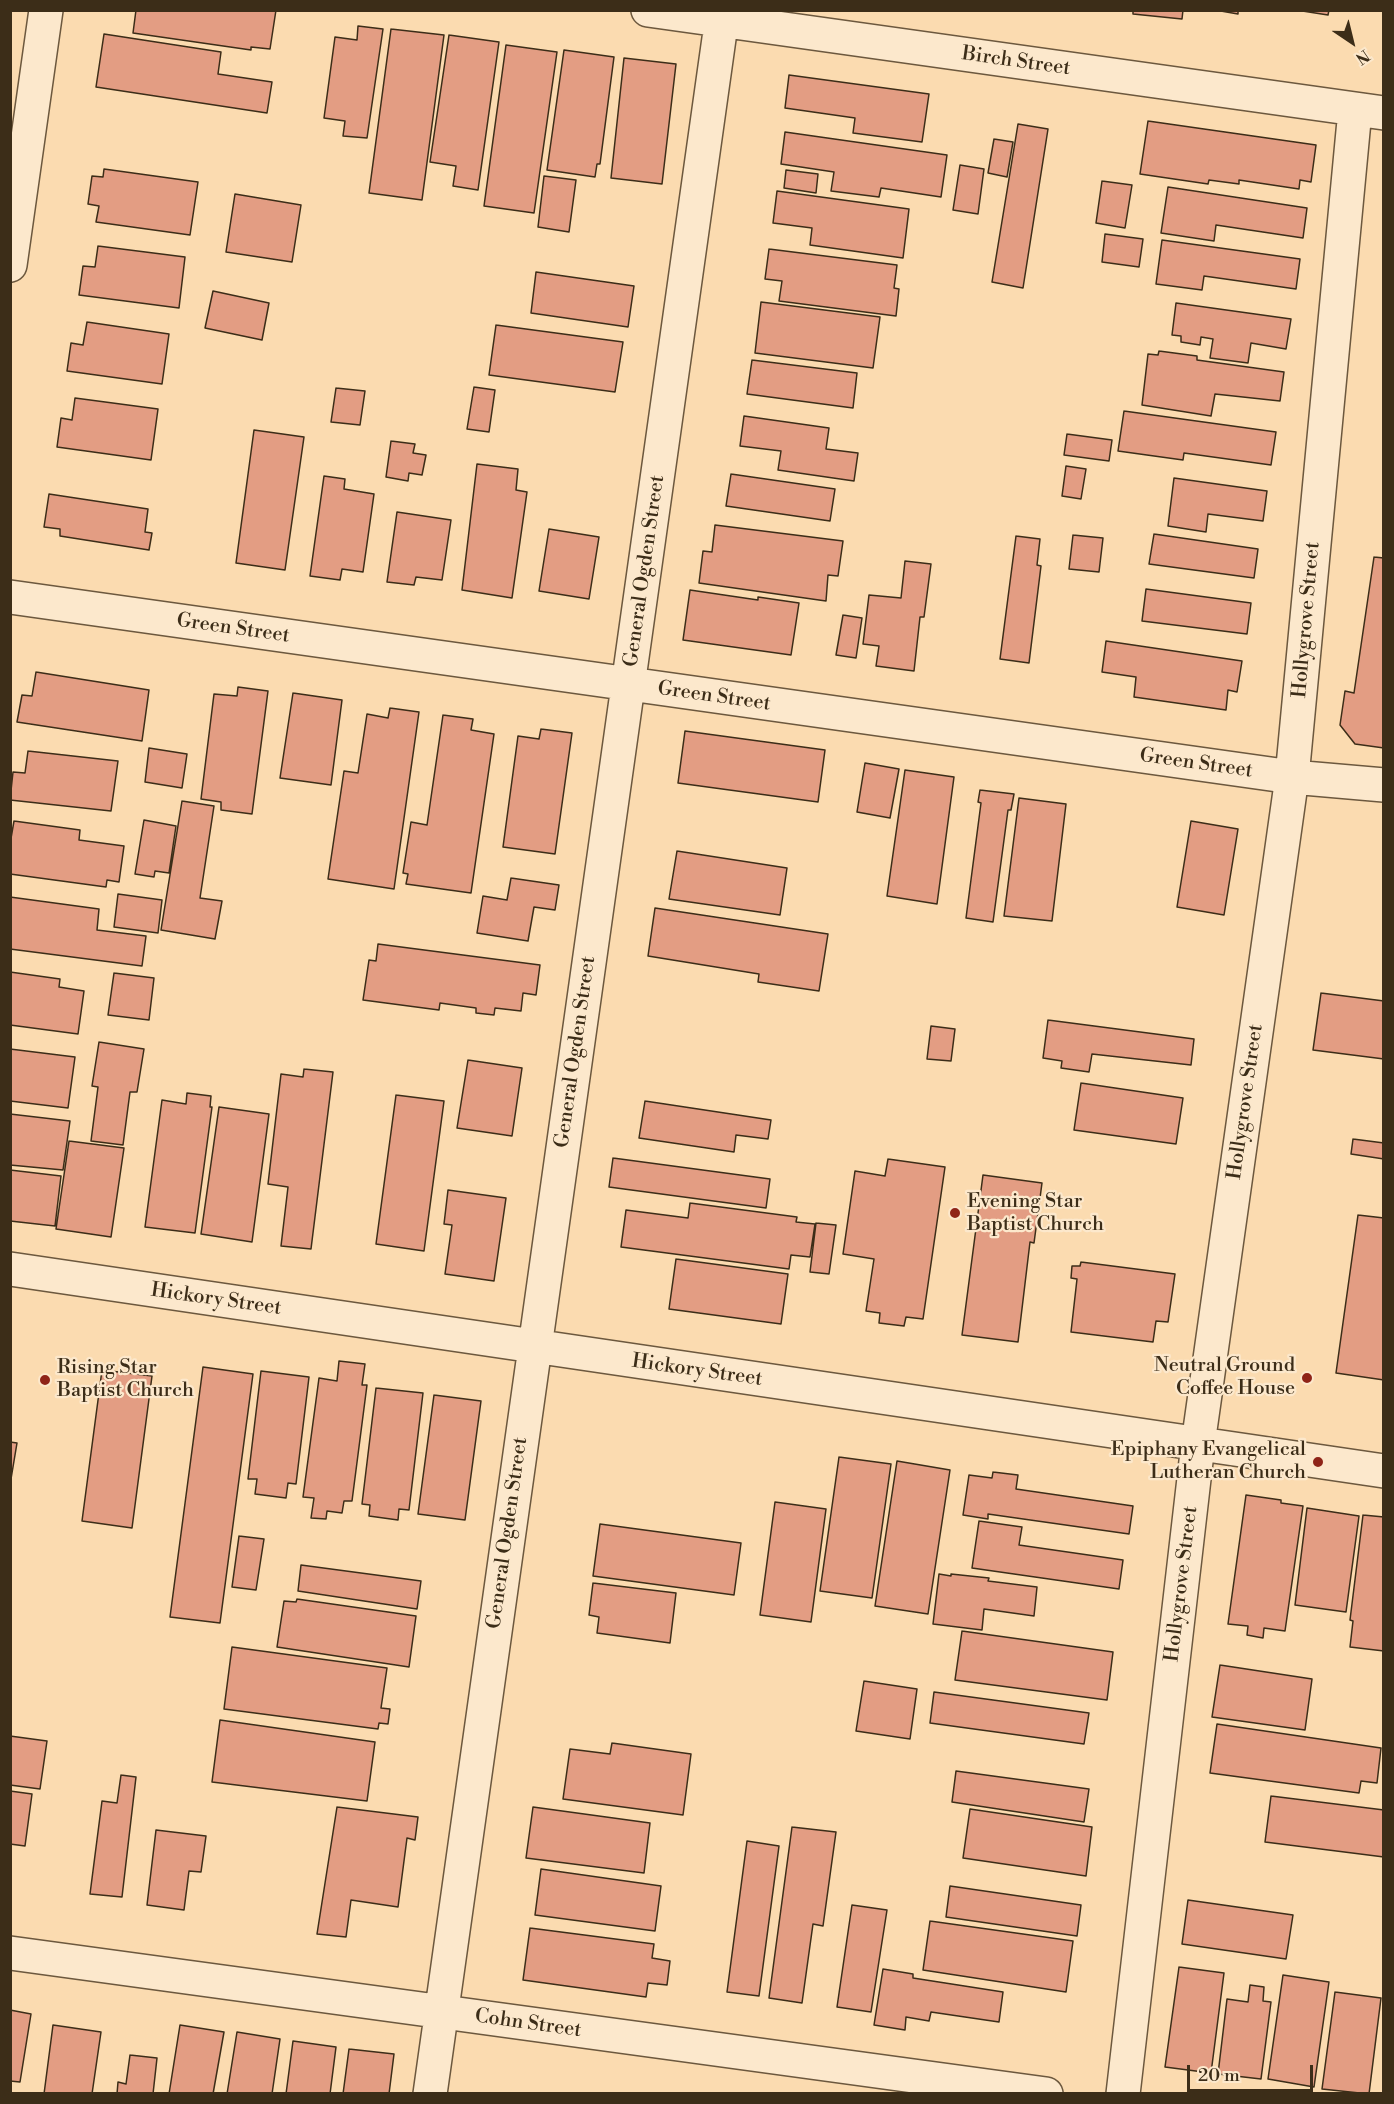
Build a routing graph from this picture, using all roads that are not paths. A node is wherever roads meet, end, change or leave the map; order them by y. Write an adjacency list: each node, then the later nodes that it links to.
1 (46, 10): 5 (street)
2 (648, 10): 3 (street, Birch Street)
3 (723, 16): 4 (street, Birch Street); 7 (street, General Ogden Street)
4 (1369, 111): 8 (street, Hollygrove Street)
5 (10, 265)
6 (10, 597): 7 (street, Green Street)
7 (629, 684): 8 (street, Green Street); 11 (street, General Ogden Street)
8 (1292, 777): 9 (street, Green Street); 12 (street, Hollygrove Street)
9 (1383, 785)
10 (10, 1269): 11 (street, Hickory Street)
11 (535, 1347): 12 (street, Hickory Street); 15 (street, General Ogden Street)
12 (1198, 1444): 13 (street, Hickory Street); 18 (street, Hollygrove Street)
13 (1383, 1471)
14 (10, 1953): 15 (street, Cohn Street)
15 (441, 2012): 16 (street, General Ogden Street); 17 (street, Cohn Street)
16 (430, 2094)
17 (1046, 2094)
18 (1123, 2094)

